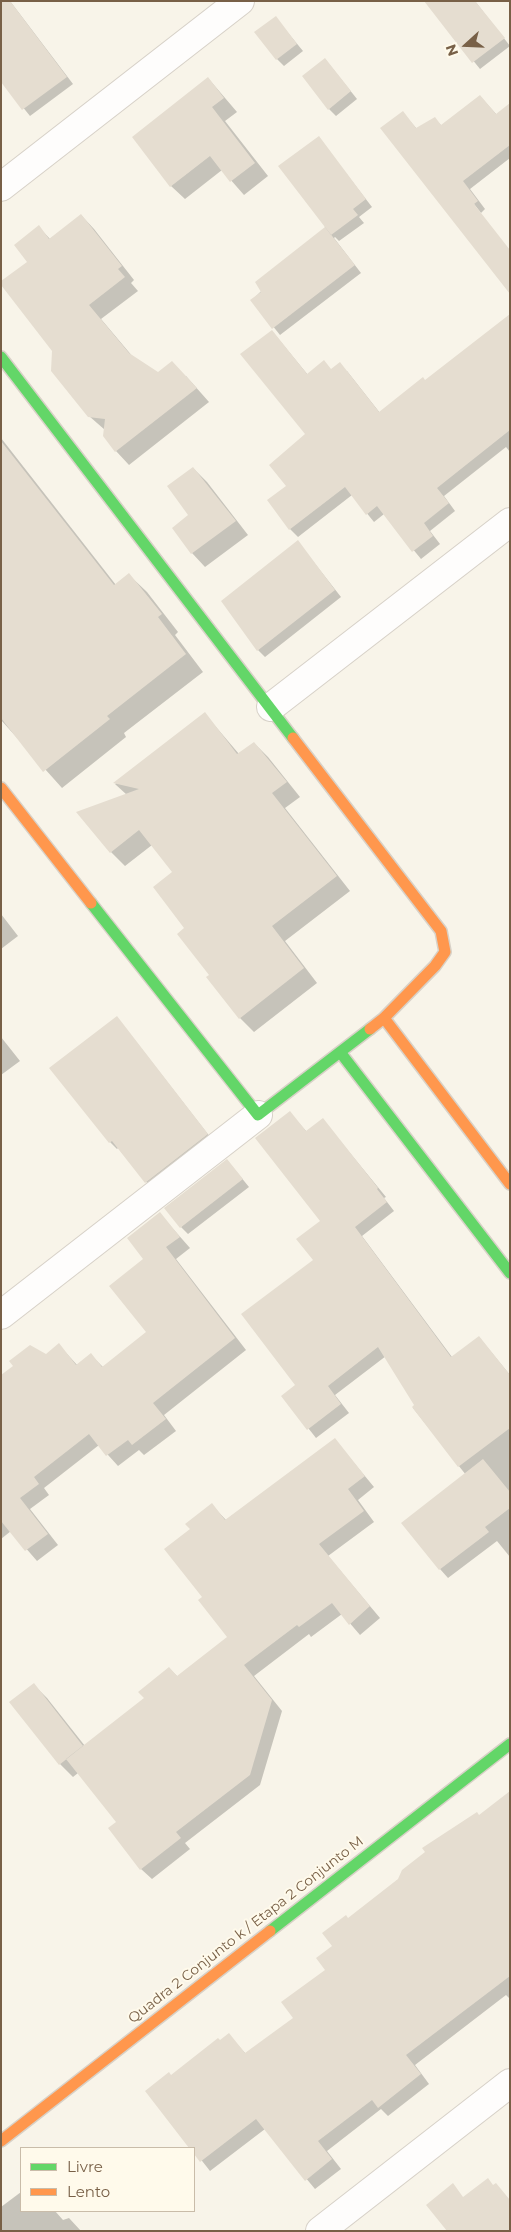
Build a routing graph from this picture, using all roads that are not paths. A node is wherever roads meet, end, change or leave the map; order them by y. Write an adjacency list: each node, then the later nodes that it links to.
1 (240, 1): 2 (street)
2 (1, 188)
3 (1, 357): 5 (street)
4 (510, 522): 5 (street)
5 (271, 707): 7 (street)
6 (1, 788): 9 (street)
7 (384, 1018): 8 (street); 10 (street)
8 (340, 1052): 9 (street); 11 (street)
9 (258, 1115): 12 (street)
10 (510, 1184)
11 (510, 1273)
12 (1, 1315)
13 (510, 1744): 15 (street, Quadra 2 Conjunto k / Etapa 2 Conjunto M)
14 (510, 2083): 16 (street)
15 (1, 2141)
16 (320, 2231)

